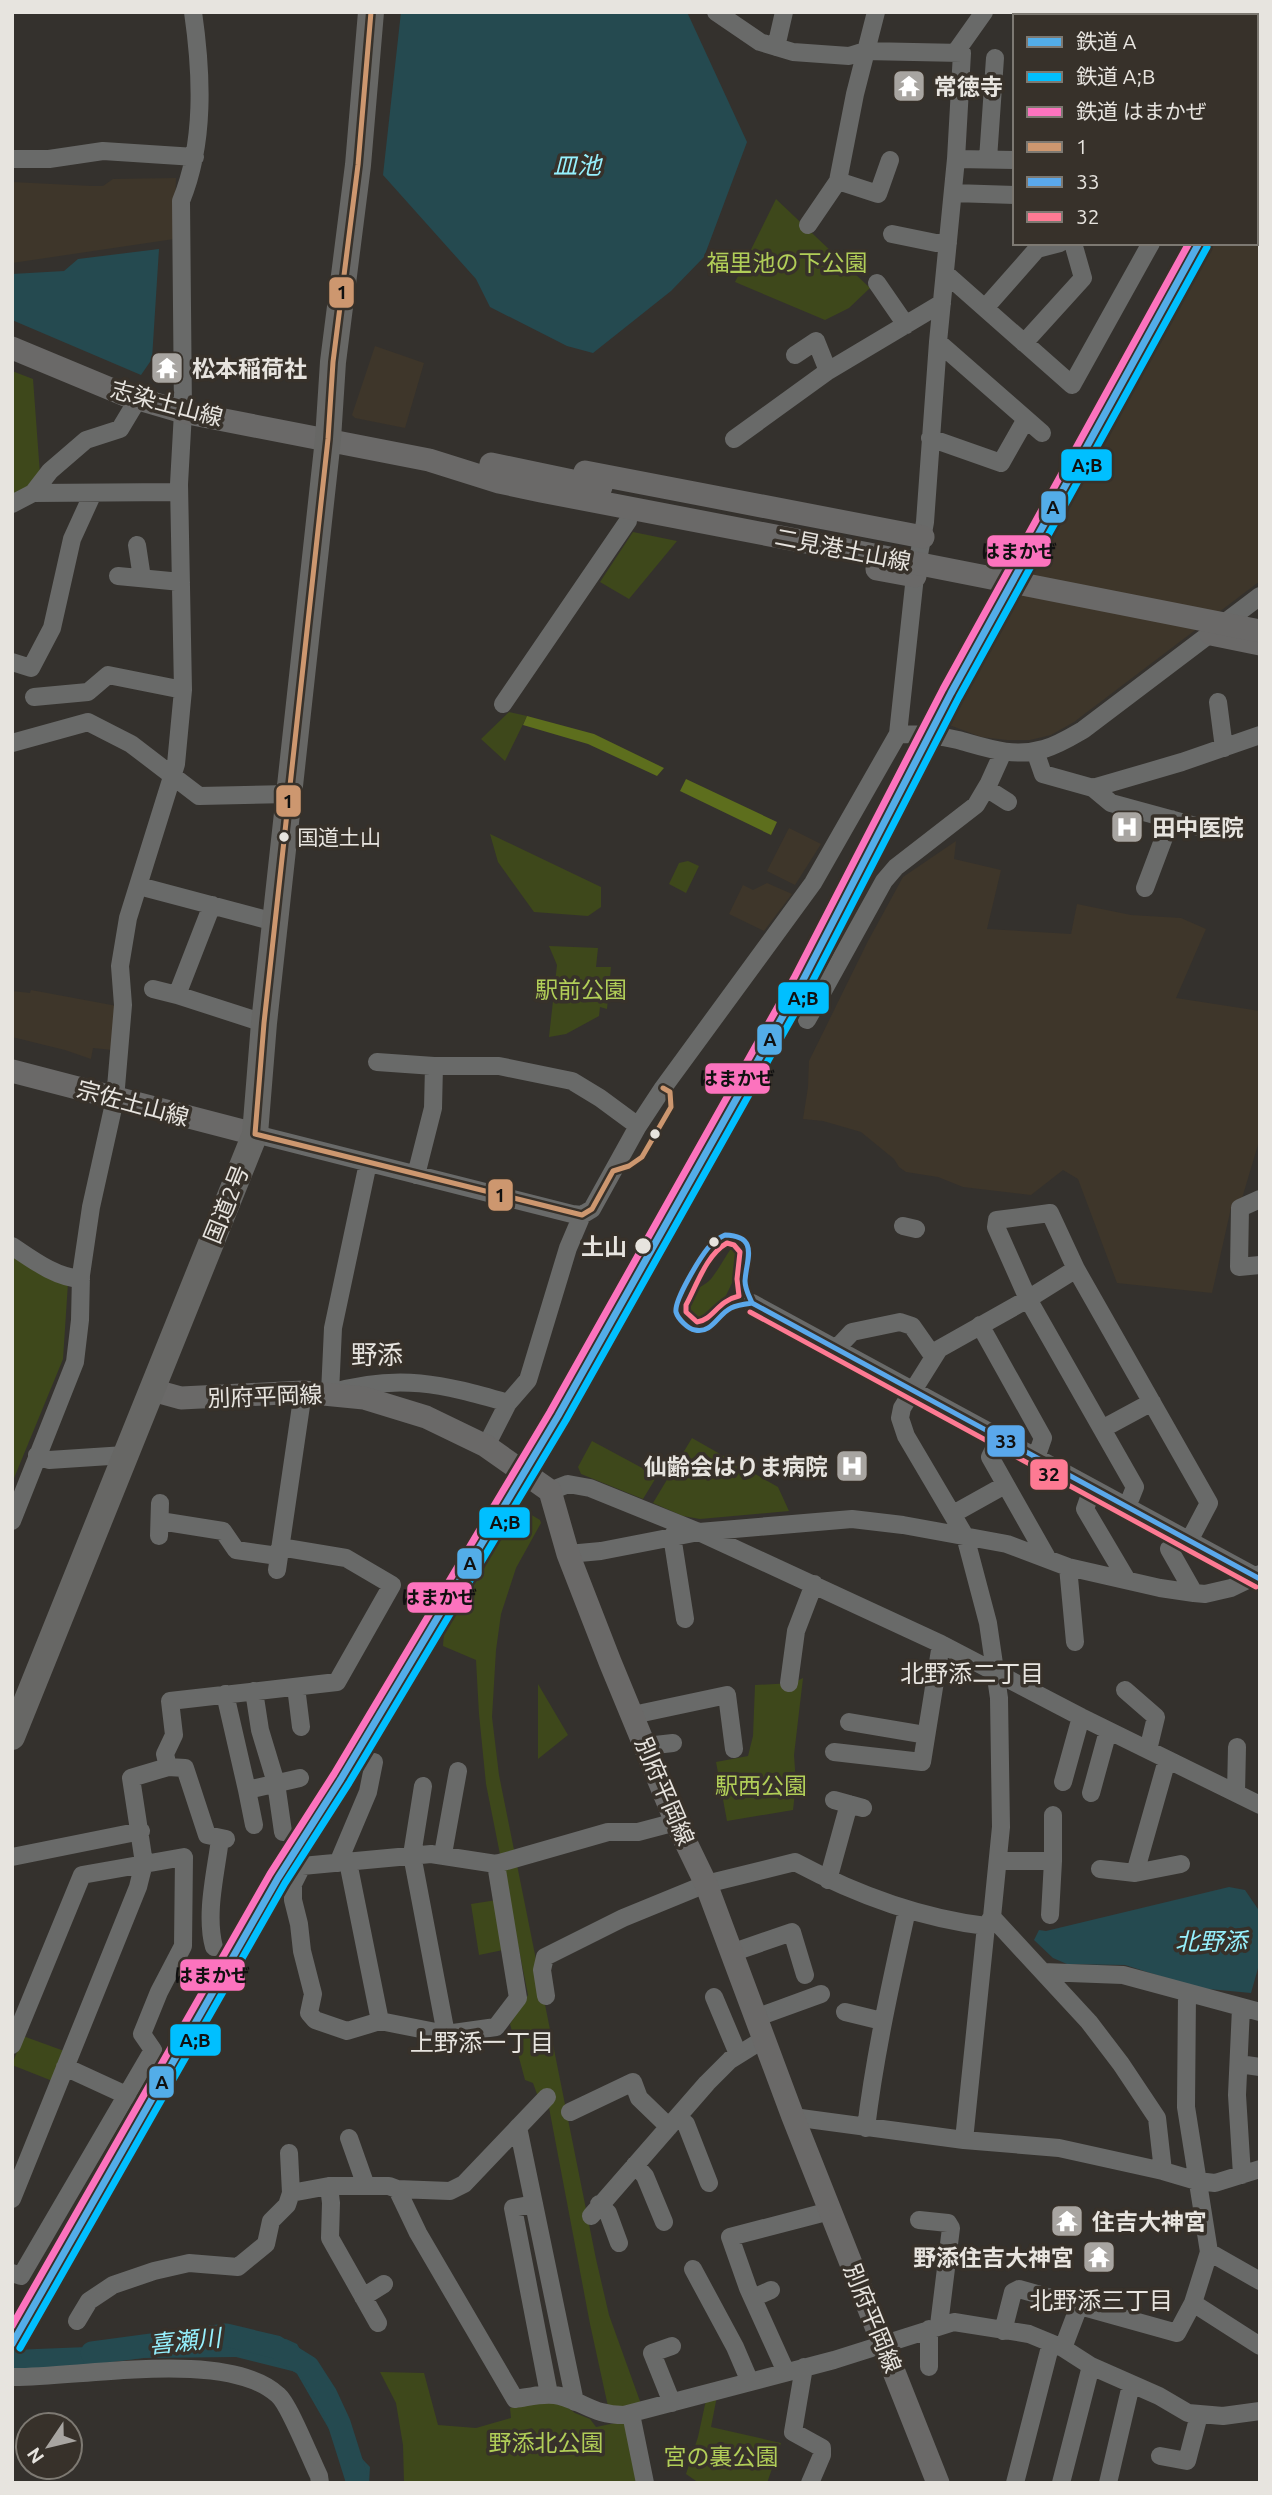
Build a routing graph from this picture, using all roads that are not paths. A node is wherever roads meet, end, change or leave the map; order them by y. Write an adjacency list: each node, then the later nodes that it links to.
1 (193, 12): 13 (street)
2 (371, 12): 43 (highway, 国道2号)
3 (716, 12): 9 (street)
4 (784, 12): 9 (street)
5 (876, 12): 10 (street)
6 (984, 12): 11 (street)
7 (1103, 12): 8 (street)
8 (1123, 14)
9 (776, 47): 10 (street)
10 (865, 51): 11 (street); 19 (street)
11 (956, 53): 15 (street)
12 (995, 58): 16 (street)
13 (195, 157): 14 (street); 39 (street)
14 (12, 159)
15 (956, 159): 16 (street); 20 (street)
16 (988, 159): 18 (street)
17 (890, 160): 19 (street)
18 (1013, 160)
19 (838, 181): 22 (street)
20 (953, 193): 21 (street); 24 (street)
21 (1013, 195)
22 (808, 225)
23 (892, 234): 24 (street)
24 (948, 243): 28 (street)
25 (1053, 245): 31 (street)
26 (1074, 245): 34 (street)
27 (1150, 245): 34 (street)
28 (945, 273): 30 (street); 31 (street)
29 (877, 283): 32 (street)
30 (942, 303): 32 (street); 33 (street)
31 (985, 308): 34 (street)
32 (906, 325): 37 (street)
33 (938, 342): 40 (street); 42 (street)
34 (1024, 343)
35 (12, 348): 38 (main road, 志染土山線)
36 (795, 355): 37 (street)
37 (828, 371): 44 (street)
38 (138, 399): 39 (main road, 志染土山線); 48 (street)
39 (183, 412): 43 (main road, 志染土山線); 47 (street)
40 (1026, 419): 41 (street); 42 (street)
41 (1042, 433)
42 (930, 438): 53 (street)
43 (328, 439): 45 (main road, 二見港土山線); 75 (highway, 国道2号)
44 (734, 439)
45 (429, 460): 46 (main road, 二見港土山線); 53 (main road, 二見港土山線)
46 (499, 482): 51 (main road); 53 (main road, 二見港土山線)
47 (179, 492): 49 (street); 56 (street)
48 (33, 493): 49 (street); 50 (street)
49 (93, 494): 61 (street)
50 (12, 504)
51 (628, 521): 53 (main road); 65 (street)
52 (137, 545): 55 (street)
53 (910, 555): 57 (main road, 二見港土山線); 58 (main road, 二見港土山線, bridge); 66 (street)
54 (118, 576): 55 (street)
55 (142, 578): 56 (street)
56 (181, 582): 62 (street)
57 (1258, 604): 59 (street)
58 (1260, 631)
59 (1211, 634): 60 (main road); 70 (street)
60 (1260, 644)
61 (12, 662)
62 (183, 690): 63 (street); 72 (street)
63 (34, 697)
64 (1217, 702): 69 (street)
65 (503, 704)
66 (898, 734): 71 (street); 91 (street)
67 (1260, 736): 69 (street)
68 (12, 743): 72 (street)
69 (1224, 748): 74 (street)
70 (1035, 751): 71 (street); 74 (street)
71 (1003, 752): 73 (street)
72 (172, 776): 75 (street); 79 (street)
73 (986, 788): 76 (street); 85 (street)
74 (1093, 788): 77 (street)
75 (289, 794): 82 (highway, 国道2号)
76 (1008, 802)
77 (1171, 819): 78 (street); 80 (street)
78 (1223, 846)
79 (139, 886): 81 (street); 90 (street)
80 (1145, 888)
81 (212, 905): 82 (street); 84 (street)
82 (275, 922): 86 (highway, 国道2号)
83 (153, 989): 84 (street)
84 (177, 995): 86 (street)
85 (807, 1020)
86 (264, 1023): 92 (highway, 国道2号)
87 (377, 1062): 88 (street)
88 (434, 1066): 91 (street); 94 (street)
89 (12, 1071): 90 (main road, 宗佐土山線)
90 (115, 1099): 92 (main road, 宗佐土山線); 100 (street)
91 (638, 1126): 96 (street)
92 (255, 1134): 93 (street); 106 (highway, 国道2号)
93 (368, 1163): 94 (street); 109 (street)
94 (416, 1175): 96 (street)
95 (1260, 1199): 98 (street)
96 (582, 1215): 111 (street)
97 (12, 1246): 100 (street)
98 (1260, 1265)
99 (1076, 1269): 101 (street); 101 (street); 110 (street)
100 (81, 1279): 115 (street)
101 (1028, 1299): 103 (street); 112 (street)
102 (752, 1303): 104 (street)
103 (980, 1325): 105 (street); 117 (street)
104 (836, 1349): 105 (street); 107 (street)
105 (933, 1356): 107 (street)
106 (152, 1390): 108 (main road, 別府平岡線); 116 (highway, 国道2号)
107 (911, 1391): 113 (street); 122 (street)
108 (303, 1392): 109 (main road, 別府平岡線); 132 (street)
109 (330, 1393): 111 (street); 114 (main road, 別府平岡線)
110 (1152, 1402): 112 (street); 128 (street)
111 (508, 1403): 114 (street)
112 (1102, 1429): 121 (street)
113 (999, 1438): 117 (street); 118 (street)
114 (486, 1446): 120 (main road, 別府平岡線)
115 (37, 1455): 116 (street); 124 (street)
116 (125, 1455): 153 (highway, 国道2号)
117 (1036, 1458): 119 (street)
118 (1005, 1485): 122 (street); 131 (street)
119 (1092, 1489): 121 (street); 135 (street)
120 (550, 1491): 125 (street); 130 (main road, 別府平岡線)
121 (1127, 1507): 128 (street)
122 (953, 1514): 127 (street)
123 (160, 1520): 132 (street)
124 (12, 1521)
125 (699, 1532): 126 (street); 127 (street); 136 (street)
126 (672, 1536): 130 (street); 138 (street)
127 (965, 1536): 131 (street); 141 (street)
128 (1189, 1541): 134 (street)
129 (1170, 1549): 137 (street)
130 (568, 1554): 147 (main road, 別府平岡線)
131 (1046, 1556): 133 (street)
132 (278, 1558): 143 (street)
133 (1068, 1567): 135 (street); 139 (street)
134 (1259, 1577): 137 (street)
135 (1127, 1580): 137 (street)
136 (814, 1584): 140 (street); 142 (street)
137 (1194, 1593)
138 (678, 1608)
139 (1075, 1642)
140 (941, 1644): 141 (street); 152 (street)
141 (996, 1671): 148 (street); 181 (street)
142 (789, 1683)
143 (296, 1686): 145 (street); 150 (street)
144 (1125, 1690): 158 (street)
145 (254, 1691): 146 (street); 165 (street)
146 (225, 1693): 162 (street); 168 (street)
147 (633, 1715): 155 (main road, 別府平岡線); 157 (street)
148 (1081, 1717): 151 (street); 166 (street)
149 (849, 1722): 152 (street)
150 (301, 1727)
151 (1108, 1731): 158 (street); 169 (street)
152 (926, 1735): 159 (street)
153 (12, 1737)
154 (673, 1743): 155 (street)
155 (646, 1746): 174 (main road, 別府平岡線)
156 (1237, 1747): 170 (street)
157 (734, 1749)
158 (1148, 1750): 160 (street)
159 (834, 1752)
160 (1167, 1760): 170 (street); 188 (street)
161 (374, 1762): 183 (street)
162 (168, 1767): 176 (street); 194 (street)
163 (458, 1771): 178 (street)
164 (300, 1777): 165 (street)
165 (276, 1783): 168 (street); 177 (street)
166 (1063, 1783)
167 (423, 1786): 179 (street)
168 (247, 1790): 175 (street)
169 (1091, 1793)
170 (1236, 1793): 172 (street)
171 (849, 1804): 189 (street)
172 (1260, 1805)
173 (1053, 1815): 182 (street)
174 (676, 1822): 185 (street); 190 (main road, 別府平岡線)
175 (254, 1825)
176 (141, 1831): 180 (street); 184 (street)
177 (283, 1832)
178 (443, 1854): 179 (street); 185 (street)
179 (412, 1856): 183 (street); 208 (street)
180 (12, 1857)
181 (998, 1861): 182 (street); 193 (street)
182 (1052, 1861): 192 (street)
183 (343, 1863): 205 (street); 205 (street)
184 (144, 1864): 209 (street); 212 (street); 214 (street)
185 (496, 1864): 208 (street)
186 (1181, 1864): 188 (street)
187 (1100, 1869): 188 (street)
188 (1135, 1873)
189 (828, 1880): 190 (street); 191 (street)
190 (706, 1884): 195 (main road, 別府平岡線); 200 (street)
191 (907, 1910): 193 (street); 206 (street)
192 (1051, 1915)
193 (989, 1921): 196 (street); 222 (street)
194 (215, 1947)
195 (731, 1953): 197 (street); 207 (main road, 別府平岡線)
196 (1043, 1972): 199 (street); 226 (street)
197 (805, 1975)
198 (821, 1994): 207 (street)
199 (1187, 1994): 202 (street); 228 (street)
200 (546, 1996)
201 (715, 1997): 210 (street)
202 (1241, 2008): 204 (street); 211 (street)
203 (845, 2012): 206 (street)
204 (1260, 2012)
205 (380, 2021): 208 (street)
206 (882, 2021): 220 (street)
207 (759, 2028): 210 (street); 217 (main road, 別府平岡線)
208 (446, 2034)
209 (12, 2045)
210 (738, 2054): 218 (street)
211 (1239, 2064): 213 (street); 227 (street)
212 (65, 2067): 214 (street); 234 (street)
213 (1260, 2067)
214 (128, 2096): 242 (street)
215 (547, 2097): 219 (street)
216 (570, 2112): 218 (street)
217 (793, 2117): 220 (street); 236 (main road, 別府平岡線)
218 (674, 2122): 224 (street); 229 (street)
219 (518, 2127): 232 (street); 235 (street)
220 (866, 2128): 222 (street)
221 (349, 2137): 231 (street)
222 (964, 2140): 226 (street)
223 (289, 2153): 233 (street)
224 (635, 2165): 238 (street); 239 (street)
225 (1260, 2169): 227 (street)
226 (1163, 2171): 228 (street)
227 (1242, 2175): 228 (street)
228 (1197, 2181): 240 (street)
229 (709, 2183)
230 (329, 2186): 231 (street); 233 (street); 248 (street)
231 (366, 2186): 232 (street)
232 (397, 2189): 267 (street)
233 (290, 2193): 252 (street)
234 (12, 2199)
235 (534, 2204): 245 (street); 246 (street)
236 (830, 2211): 249 (street); 256 (main road, 別府平岡線)
237 (919, 2220): 254 (street)
238 (663, 2222)
239 (619, 2243)
240 (1209, 2252): 243 (street); 250 (street)
241 (693, 2269): 265 (street)
242 (12, 2273)
243 (1260, 2281)
244 (384, 2284): 248 (street)
245 (551, 2285): 246 (street); 268 (street)
246 (529, 2289): 267 (street)
247 (771, 2290): 249 (street)
248 (363, 2297): 253 (street)
249 (752, 2298): 263 (street)
250 (1193, 2303): 251 (street); 259 (street)
251 (1079, 2306): 255 (street); 258 (street)
252 (77, 2320)
253 (377, 2323)
254 (934, 2327): 255 (street); 256 (street); 262 (street)
255 (1003, 2331): 258 (street)
256 (884, 2344): 261 (street); 277 (main road, 別府平岡線)
257 (672, 2346): 269 (street)
258 (1057, 2346): 260 (street); 278 (street)
259 (1260, 2346)
260 (1091, 2366): 266 (street); 279 (street)
261 (804, 2367): 263 (street); 274 (street)
262 (929, 2367)
263 (786, 2372): 265 (street)
264 (12, 2377): 275 (street)
265 (750, 2382): 269 (street)
266 (1131, 2385): 272 (street); 280 (street)
267 (549, 2394): 268 (street)
268 (575, 2402): 271 (street)
269 (672, 2403): 271 (street)
270 (1260, 2411): 272 (street)
271 (631, 2414): 276 (street)
272 (1199, 2415): 273 (street)
273 (1168, 2462)
274 (816, 2479)
275 (320, 2483)
276 (645, 2483)
277 (938, 2483)
278 (1015, 2483)
279 (1061, 2483)
280 (1108, 2483)

